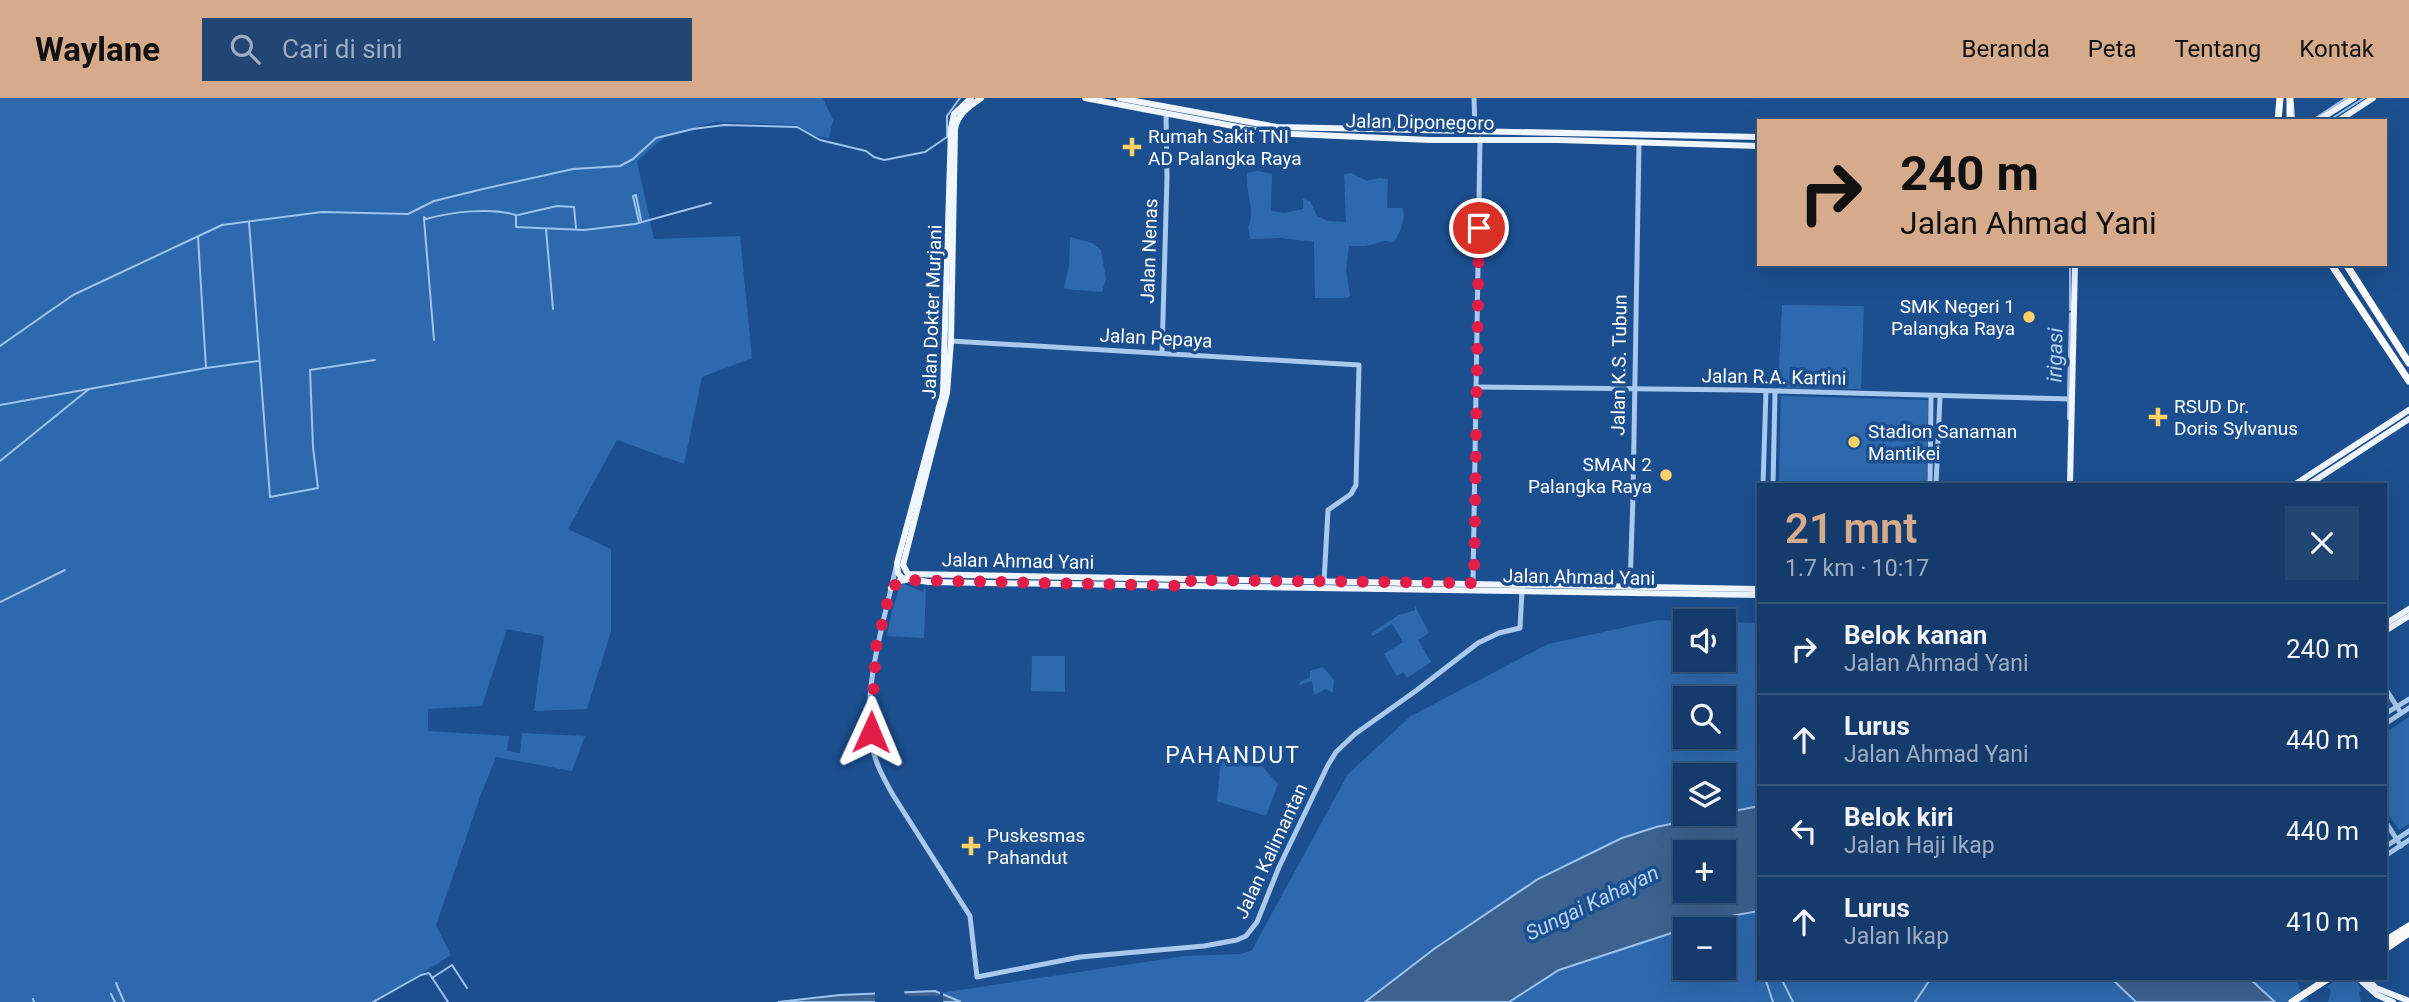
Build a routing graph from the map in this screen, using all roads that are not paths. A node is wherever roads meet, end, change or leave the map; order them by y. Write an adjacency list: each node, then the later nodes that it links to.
1 (971, 98): 14 (main road, Jalan Dokter Murjani)
2 (981, 98): 14 (main road)
3 (1085, 98): 9 (main road, Jalan Diponegoro)
4 (1119, 98): 9 (main road, Jalan Diponegoro)
5 (1474, 98): 17 (street)
6 (2284, 98): 10 (highway); 11 (highway)
7 (2354, 98): 12 (main road)
8 (2374, 98): 13 (main road)
9 (1166, 107): 15 (main road, Jalan Diponegoro); 19 (main road, Jalan Diponegoro); 33 (street, Jalan Nenas)
10 (2279, 119)
11 (2289, 119)
12 (2320, 119)
13 (2341, 119)
14 (953, 128): 26 (main road, Jalan Dokter Murjani)
15 (1376, 128): 16 (main road, Jalan Diponegoro); 19 (main road)
16 (1398, 128): 17 (main road, Jalan Diponegoro); 21 (main road)
17 (1475, 131): 18 (main road, Jalan Diponegoro)
18 (1692, 136): 20 (main road, Jalan Diponegoro); 24 (main road)
19 (1376, 137): 21 (main road, Jalan Diponegoro)
20 (1757, 137)
21 (1398, 138): 22 (main road, Jalan Diponegoro)
22 (1480, 139): 23 (main road, Jalan Diponegoro); 36 (street)
23 (1639, 143): 24 (main road, Jalan Diponegoro); 37 (street, Jalan K.S. Tubun)
24 (1692, 145): 25 (main road, Jalan Diponegoro)
25 (1757, 146)
26 (948, 264): 32 (main road, Jalan Dokter Murjani); 54 (main road, Jalan Dokter Murjani)
27 (2075, 266): 42 (main road)
28 (2332, 266): 31 (highway)
29 (2347, 266): 30 (highway)
30 (2369, 301): 31 (highway); 34 (highway)
31 (2360, 307): 35 (highway)
32 (951, 341): 33 (street, Jalan Pepaya); 54 (main road, Jalan Dokter Murjani)
33 (1162, 353): 57 (street, Jalan Pepaya)
34 (2409, 363)
35 (2409, 381)
36 (1476, 387): 37 (street, Jalan R.A. Kartini); 59 (street)
37 (1634, 391): 38 (street, Jalan R.A. Kartini); 60 (street, Jalan K.S. Tubun)
38 (1766, 391): 39 (street, Jalan R.A. Kartini); 47 (street)
39 (1775, 392): 40 (street, Jalan R.A. Kartini); 48 (street)
40 (1931, 397): 41 (street, Jalan R.A. Kartini); 45 (street)
41 (1940, 397): 42 (street, Jalan R.A. Kartini); 46 (street)
42 (2072, 400): 51 (main road)
43 (2409, 410): 52 (main road)
44 (2409, 419): 53 (main road)
45 (1931, 448): 46 (street); 49 (street)
46 (1938, 448): 50 (street)
47 (1763, 483)
48 (1773, 483)
49 (1930, 483)
50 (1937, 483)
51 (2070, 483)
52 (2297, 483)
53 (2311, 483)
54 (916, 505): 55 (main road, Jalan Dokter Murjani); 56 (main road, Jalan Dokter Murjani)
55 (897, 563): 56 (main road, Jalan Dokter Murjani); 61 (street, Jalan Dokter Murjani)
56 (908, 577): 58 (main road, Jalan Ahmad Yani); 61 (main road)
57 (1324, 582): 58 (main road, Jalan Ahmad Yani); 59 (main road, Jalan Ahmad Yani)
58 (1191, 583): 64 (main road, Jalan Ahmad Yani)
59 (1474, 583): 63 (main road, Jalan Ahmad Yani)
60 (1630, 586): 63 (main road, Jalan Ahmad Yani); 65 (main road, Jalan Ahmad Yani)
61 (891, 588): 91 (street, Jalan Dokter Murjani)
62 (1757, 589): 65 (main road, Jalan Ahmad Yani)
63 (1595, 590): 64 (main road, Jalan Ahmad Yani); 65 (main road, Jalan Ahmad Yani)
64 (1522, 591): 91 (street, Jalan Kalimantan)
65 (1679, 591): 66 (main road, Jalan Ahmad Yani)
66 (1757, 595)
67 (2409, 609): 69 (main road)
68 (2409, 616): 70 (main road)
69 (2387, 623)
70 (2387, 630)
71 (2387, 691): 73 (street)
72 (2409, 699): 73 (street)
73 (2397, 707): 75 (street); 76 (street)
74 (2409, 708): 76 (street)
75 (2387, 713)
76 (2401, 713): 77 (street)
77 (2387, 723)
78 (2387, 824): 80 (street)
79 (2409, 831): 80 (street)
80 (2397, 839): 82 (street); 83 (street)
81 (2409, 841): 83 (street)
82 (2387, 846)
83 (2401, 846): 84 (street)
84 (2387, 855)
85 (2409, 920): 88 (highway)
86 (2409, 926): 89 (highway)
87 (2409, 933): 90 (highway)
88 (2387, 935)
89 (2387, 940)
90 (2387, 948)
91 (977, 977)
92 (2326, 980): 96 (highway)
93 (2360, 980): 97 (main road)
94 (2368, 980): 95 (main road)
95 (2409, 1001)
96 (2292, 1002)
97 (2393, 1002)

